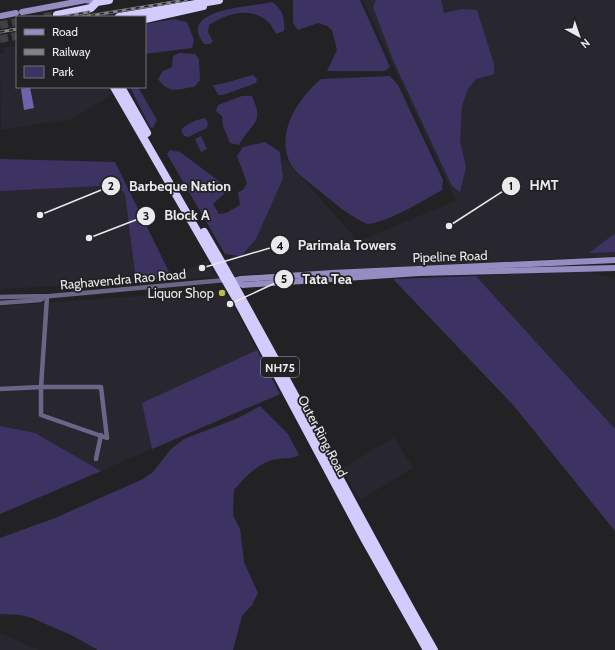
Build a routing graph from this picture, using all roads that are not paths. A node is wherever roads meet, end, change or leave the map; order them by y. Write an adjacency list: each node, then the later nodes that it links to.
1 (109, 0): 5 (highway)
2 (219, 0): 9 (highway)
3 (225, 0): 10 (highway)
4 (71, 1): 5 (main road); 8 (main road)
5 (97, 2): 6 (highway)
6 (80, 14): 7 (highway)
7 (57, 15)
8 (1, 16)
9 (125, 16)
10 (146, 19)
11 (115, 88): 15 (highway, Outer Ring Road / NH75)
12 (122, 88): 15 (highway, Outer Ring Road / NH75)
13 (615, 260): 16 (main road, Pipeline Road)
14 (615, 268): 16 (main road, Pipeline Road)
15 (229, 281): 16 (main road, Pipeline Road); 17 (street, Raghavendra Rao Road); 24 (highway, Outer Ring Road / NH75); 25 (highway, Outer Ring Road / NH75)
16 (259, 281)
17 (46, 296): 18 (street, Raghavendra Rao Road); 19 (street, Raghavendra Rao Road); 20 (street)
18 (0, 298)
19 (0, 303)
20 (41, 387): 21 (street); 22 (street); 22 (street)
21 (0, 389)
22 (101, 435): 23 (street)
23 (96, 459)
24 (427, 650)
25 (434, 650)

